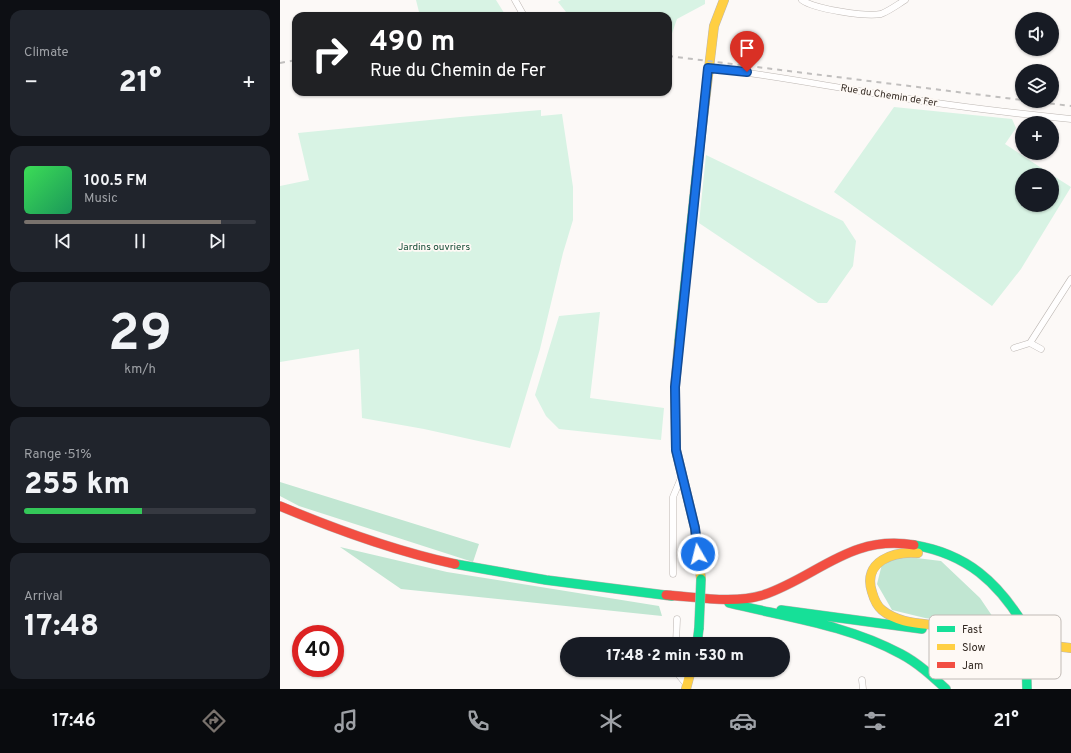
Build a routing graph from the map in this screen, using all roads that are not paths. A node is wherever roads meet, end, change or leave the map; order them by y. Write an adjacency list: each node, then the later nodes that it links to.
1 (515, 0): 5 (street)
2 (724, 0): 6 (main road)
3 (802, 0): 4 (street)
4 (905, 0)
5 (522, 12)
6 (708, 64): 7 (street, Rue du Chemin de Fer); 12 (main road)
7 (1071, 120)
8 (1071, 279): 9 (street)
9 (1030, 343): 10 (street); 11 (street)
10 (1014, 348)
11 (1041, 350)
12 (681, 478): 14 (street); 23 (main road, bridge)
13 (280, 506): 15 (main road)
14 (673, 574)
15 (666, 595): 16 (main road); 18 (main road)
16 (729, 603): 21 (main road); 26 (main road)
17 (1011, 615): 20 (main road)
18 (1016, 615)
19 (677, 619): 22 (street)
20 (929, 625)
21 (929, 630)
22 (676, 637)
23 (698, 637)
24 (1061, 647): 25 (main road)
25 (1071, 648)
26 (929, 672)
27 (680, 677): 33 (street)
28 (689, 677): 33 (main road)
29 (937, 679): 35 (main road)
30 (1028, 679): 36 (main road)
31 (1033, 679): 37 (main road)
32 (862, 680): 34 (street)
33 (686, 687)
34 (863, 689)
35 (946, 689)
36 (1027, 689)
37 (1035, 689)

